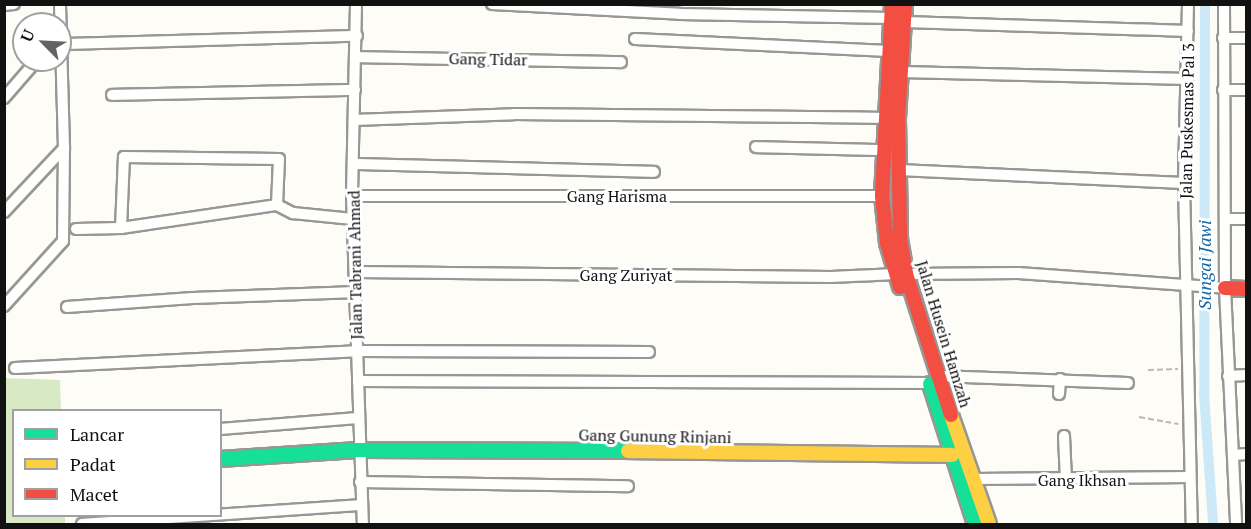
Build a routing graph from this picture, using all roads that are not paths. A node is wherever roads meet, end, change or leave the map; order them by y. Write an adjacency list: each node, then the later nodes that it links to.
1 (14, 4): 7 (street)
2 (356, 4): 10 (street, Jalan Tabrani Ahmad)
3 (492, 4): 8 (street)
4 (905, 4): 8 (street, Jalan Husein Hamzah)
5 (1188, 4): 9 (street, Jalan Puskesmas Pal 3)
6 (1224, 4): 11 (street)
7 (4, 5)
8 (896, 15): 9 (street); 15 (street, Jalan Husein Hamzah); 20 (street, Jalan Husein Hamzah)
9 (1188, 31): 21 (street, Jalan Puskesmas Pal 3)
10 (357, 36): 14 (street); 16 (street, Jalan Tabrani Ahmad)
11 (1223, 38): 12 (street); 23 (street)
12 (1246, 38)
13 (634, 39): 15 (street)
14 (72, 44)
15 (889, 51): 27 (street, Jalan Husein Hamzah)
16 (356, 57): 17 (street, Gang Tidar); 22 (street, Jalan Tabrani Ahmad)
17 (621, 62)
18 (27, 72): 26 (street)
19 (63, 72): 30 (street)
20 (902, 72): 21 (street); 33 (street, Jalan Husein Hamzah)
21 (1188, 80): 35 (street, Jalan Puskesmas Pal 3)
22 (355, 90): 25 (street); 28 (street, Jalan Tabrani Ahmad)
23 (1223, 90): 24 (street); 41 (street)
24 (1246, 90)
25 (112, 95)
26 (4, 98)
27 (886, 118): 28 (street); 31 (street, Jalan Husein Hamzah)
28 (354, 120): 32 (street, Jalan Tabrani Ahmad)
29 (756, 147): 31 (street)
30 (64, 148): 39 (street); 51 (street)
31 (883, 150): 37 (street, Jalan Husein Hamzah)
32 (353, 164): 34 (street); 36 (street, Jalan Tabrani Ahmad)
33 (898, 170): 35 (street); 46 (street, Jalan Husein Hamzah)
34 (654, 172)
35 (1184, 183): 47 (street, Jalan Puskesmas Pal 3)
36 (352, 196): 37 (street, Gang Harisma); 40 (street, Jalan Tabrani Ahmad)
37 (882, 196): 46 (street, Jalan Husein Hamzah)
38 (277, 205): 40 (street); 43 (street); 43 (street)
39 (4, 212)
40 (354, 219): 45 (street, Jalan Tabrani Ahmad)
41 (1225, 219): 42 (street); 48 (street)
42 (1246, 219)
43 (121, 228): 44 (street)
44 (76, 229)
45 (357, 272): 46 (street, Gang Zuriyat); 50 (street, Jalan Tabrani Ahmad)
46 (901, 274): 47 (street, Gang Zuriyat); 58 (street, Jalan Husein Hamzah)
47 (1187, 286): 48 (street, Gang Zuriyat); 71 (street, Jalan Puskesmas Pal 3)
48 (1225, 288): 49 (street); 57 (street)
49 (1246, 289)
50 (357, 292): 52 (street); 53 (street, Jalan Tabrani Ahmad)
51 (4, 306)
52 (67, 308)
53 (357, 351): 54 (street); 55 (street); 60 (street, Jalan Tabrani Ahmad)
54 (649, 352)
55 (15, 369)
56 (1246, 375): 57 (street)
57 (1228, 376): 69 (street)
58 (934, 379): 59 (street); 60 (street); 68 (street, Jalan Husein Hamzah); 72 (street, Jalan Husein Hamzah)
59 (1060, 379): 61 (street); 62 (street)
60 (358, 381): 63 (street, Jalan Tabrani Ahmad)
61 (1128, 383)
62 (1059, 394)
63 (358, 418): 64 (street); 66 (street, Jalan Tabrani Ahmad)
64 (222, 429)
65 (1064, 436): 73 (street)
66 (358, 450): 68 (street, Gang Gunung Rinjani); 70 (street, Gang Gunung Rinjani); 74 (street, Jalan Tabrani Ahmad)
67 (1246, 454): 69 (street)
68 (952, 455): 82 (street, Jalan Husein Hamzah)
69 (1234, 455): 76 (street)
70 (222, 459)
71 (1190, 477): 73 (street, Gang Ikhsan); 84 (street, Jalan Puskesmas Pal 3)
72 (974, 479): 73 (street, Gang Ikhsan); 83 (street, Jalan Husein Hamzah)
73 (1066, 480)
74 (360, 482): 75 (street); 77 (street, Jalan Tabrani Ahmad)
75 (628, 486)
76 (1241, 503): 85 (street)
77 (361, 505): 78 (street); 81 (street, Jalan Tabrani Ahmad)
78 (222, 514)
79 (185, 517): 80 (street)
80 (82, 524)
81 (363, 525)
82 (975, 525)
83 (989, 525)
84 (1192, 525)
85 (1236, 525)

